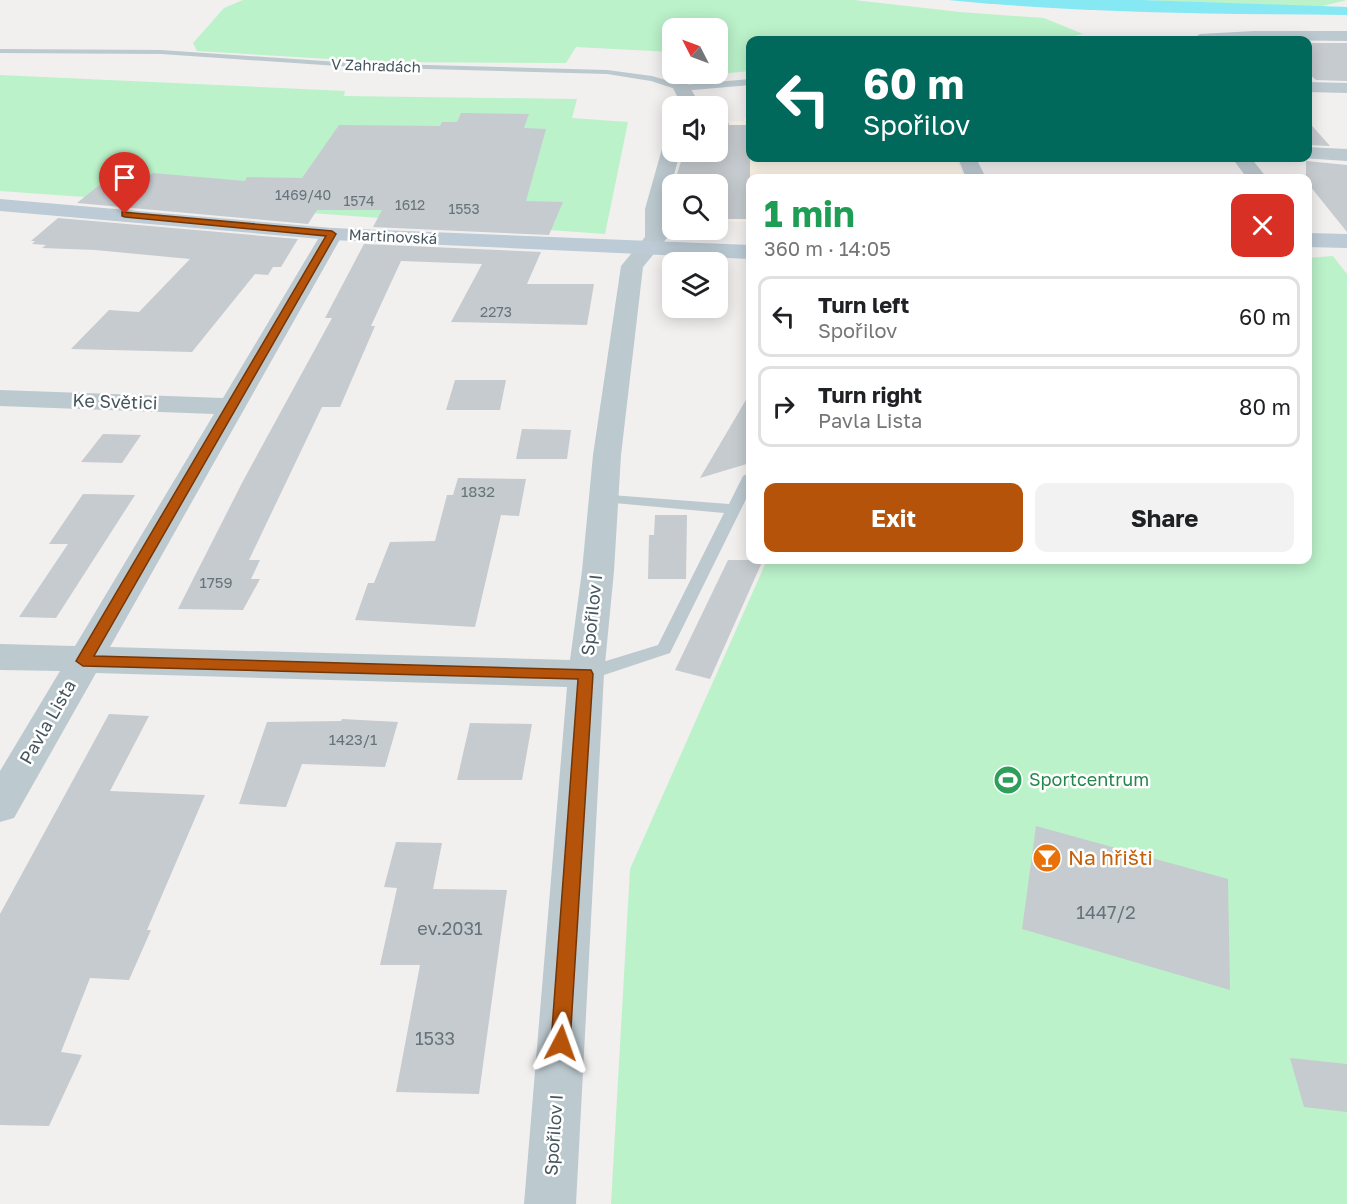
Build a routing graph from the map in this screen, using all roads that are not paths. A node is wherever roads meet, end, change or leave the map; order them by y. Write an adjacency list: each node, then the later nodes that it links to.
1 (1276, 36): 3 (street)
2 (1312, 36): 4 (street)
3 (1312, 36)
4 (1347, 36)
5 (0, 51): 7 (lane, V Zahradách)
6 (746, 82): 7 (lane, V Zahradách)
7 (682, 87): 10 (street)
8 (1312, 87): 9 (street)
9 (1347, 88)
10 (686, 96)
11 (1312, 153): 12 (street)
12 (1347, 155)
13 (667, 162): 20 (street)
14 (1244, 162): 15 (street)
15 (1254, 174)
16 (0, 205): 17 (street, Martinovská)
17 (332, 234): 20 (street, Martinovská); 23 (street, Pavla Lista)
18 (1312, 240): 19 (street)
19 (1347, 241)
20 (648, 249): 21 (street, Martinovská); 25 (street, Spořilov I)
21 (746, 252)
22 (0, 399): 23 (street, Ke Světici)
23 (230, 406): 28 (street, Pavla Lista)
24 (746, 484): 26 (lane)
25 (603, 497): 26 (lane); 29 (street, Spořilov I)
26 (733, 509): 29 (lane)
27 (0, 657): 28 (street)
28 (83, 661): 29 (street); 30 (street, Pavla Lista)
29 (586, 674): 31 (street, Spořilov I)
30 (0, 806)
31 (550, 1204)

